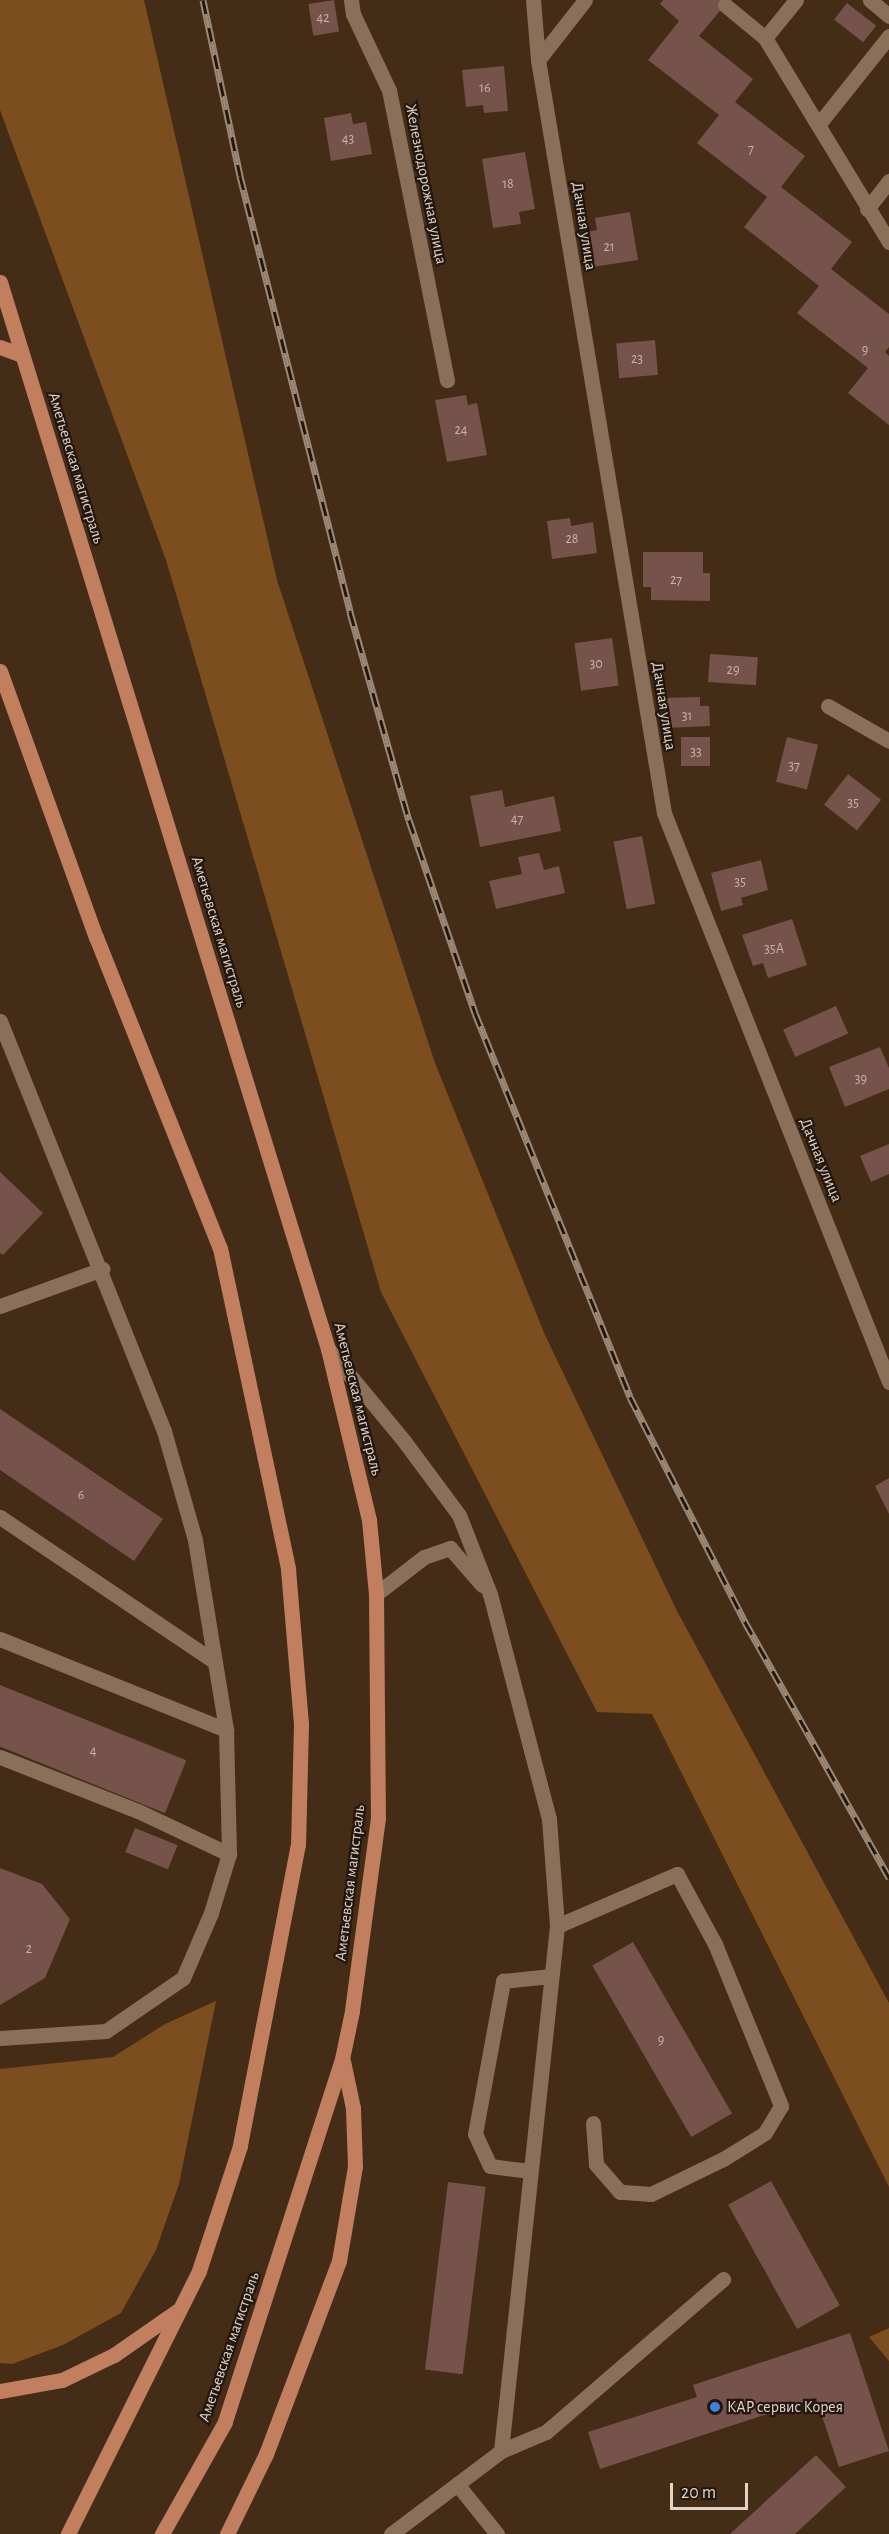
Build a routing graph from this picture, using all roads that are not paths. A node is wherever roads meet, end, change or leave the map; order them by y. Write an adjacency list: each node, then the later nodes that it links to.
1 (351, 0): 18 (street, Железнодорожная улица)
2 (533, 0): 10 (street, Дачная улица)
3 (585, 0): 10 (street)
4 (796, 0): 9 (street)
5 (870, 0): 7 (street)
6 (725, 5): 9 (street)
7 (889, 16)
8 (889, 36): 11 (street)
9 (765, 38): 11 (street)
10 (538, 60): 26 (street, Дачная улица)
11 (818, 125): 13 (street)
12 (889, 181): 13 (street)
13 (867, 209): 14 (street)
14 (889, 242)
15 (0, 282): 17 (main road, Аметьевская магистраль)
16 (0, 347): 17 (main road)
17 (22, 355): 25 (main road, Аметьевская магистраль)
18 (447, 380)
19 (0, 671): 42 (main road)
20 (828, 706): 21 (street)
21 (889, 741)
22 (0, 1021): 23 (street)
23 (102, 1269): 24 (street); 31 (street)
24 (0, 1306)
25 (328, 1349): 28 (main road, Аметьевская магистраль); 29 (street)
26 (889, 1382)
27 (0, 1517): 31 (street)
28 (376, 1594): 29 (street); 38 (main road, Аметьевская магистраль)
29 (490, 1594): 35 (street)
30 (0, 1639): 32 (street)
31 (215, 1662): 32 (street)
32 (226, 1730): 34 (street)
33 (0, 1757): 34 (street)
34 (229, 1854): 37 (street)
35 (556, 1926): 36 (street); 39 (street)
36 (551, 1976): 40 (street); 40 (street)
37 (0, 2038)
38 (342, 2059): 47 (main road, Аметьевская магистраль); 48 (main road)
39 (593, 2123)
40 (530, 2171): 44 (street)
41 (723, 2279): 44 (street)
42 (179, 2309): 43 (main road); 46 (main road)
43 (0, 2391)
44 (501, 2451): 45 (street)
45 (457, 2484): 49 (street); 50 (street)
46 (68, 2534)
47 (162, 2534)
48 (227, 2534)
49 (391, 2534)
50 (497, 2534)

